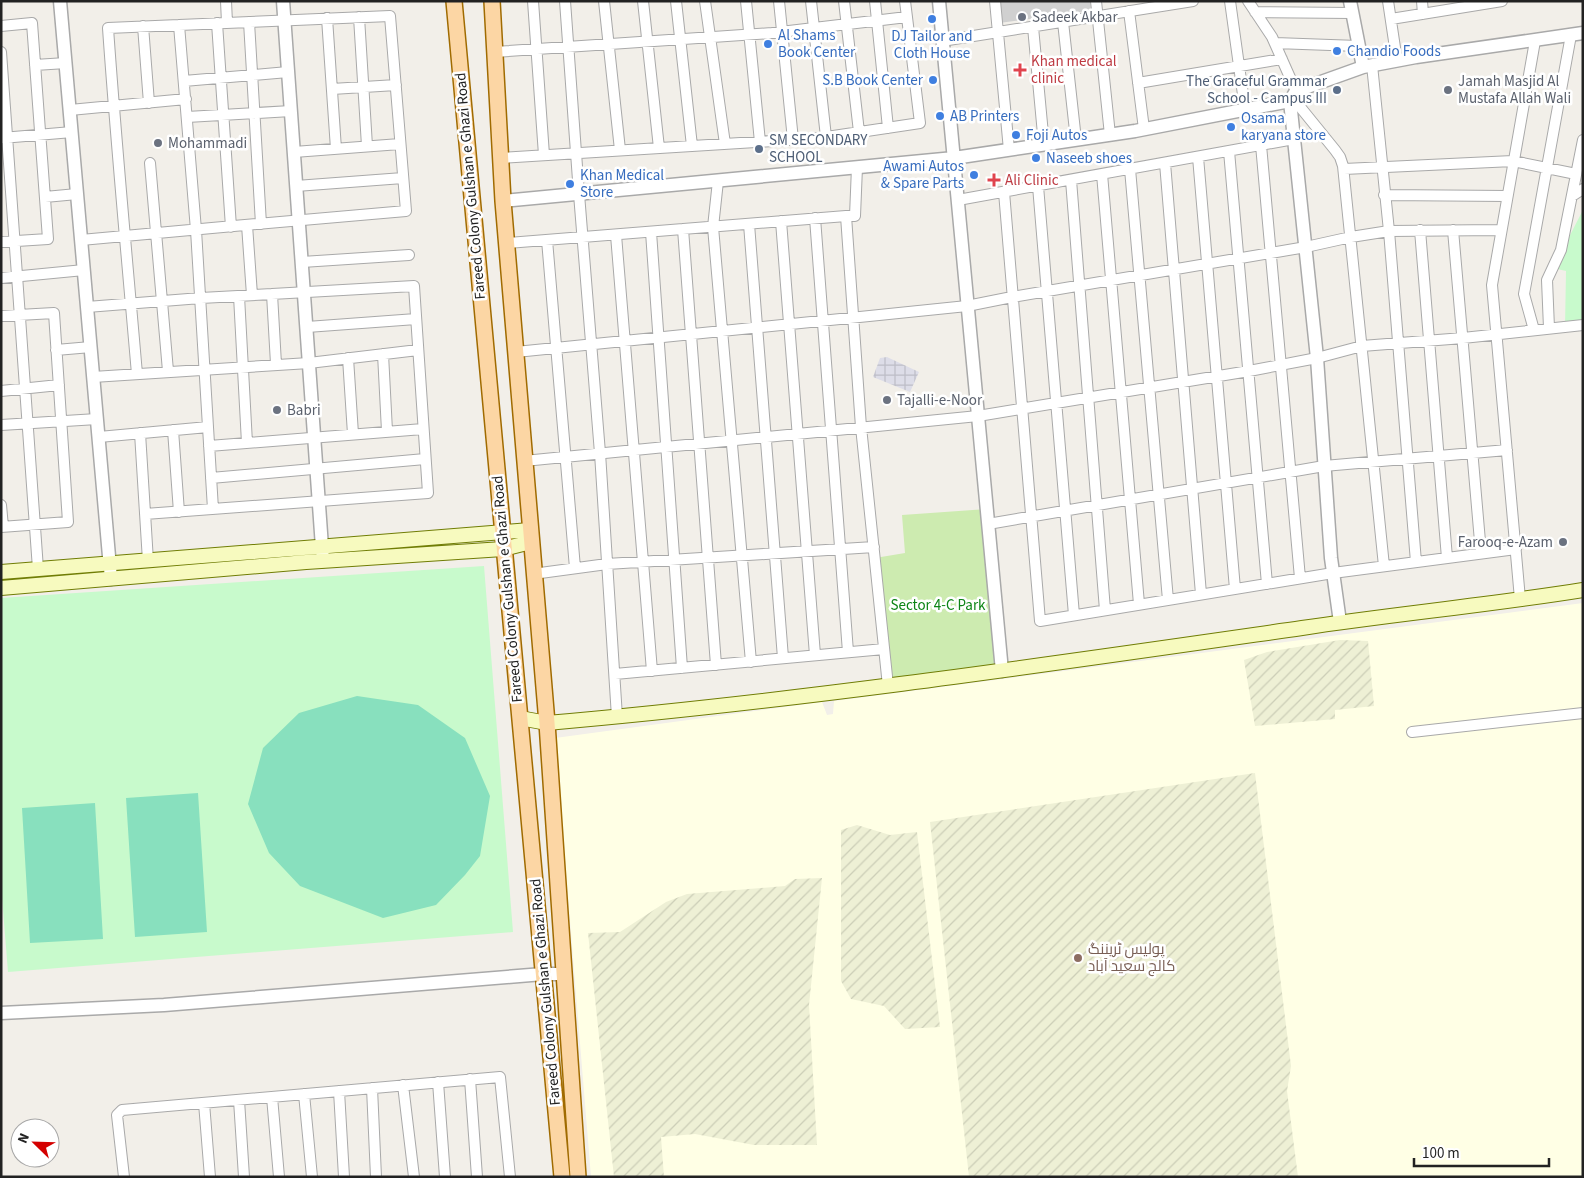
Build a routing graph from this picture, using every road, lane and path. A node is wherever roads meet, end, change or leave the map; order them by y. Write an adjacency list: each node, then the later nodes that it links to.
1 (60, 1): 67 (street)
2 (226, 1): 42 (street)
3 (283, 1): 38 (street)
4 (454, 1): 295 (main road, Fareed Colony Gulshan e Ghazi Road)
5 (492, 1): 64 (main road, Fareed Colony Gulshan e Ghazi Road)
6 (534, 1): 62 (street)
7 (565, 1): 61 (street)
8 (604, 1): 58 (street)
9 (643, 1): 57 (street)
10 (676, 1): 54 (street)
11 (705, 1): 53 (street)
12 (746, 1): 52 (street)
13 (779, 1): 49 (street)
14 (811, 1): 48 (street)
15 (844, 1): 43 (street)
16 (875, 1): 39 (street)
17 (905, 1): 35 (street)
18 (939, 1): 55 (street)
19 (995, 1): 50 (street)
20 (1096, 1): 33 (street)
21 (1193, 1): 30 (street)
22 (1230, 1): 69 (street)
23 (1248, 1): 31 (street)
24 (1388, 1): 37 (street)
25 (1422, 1): 32 (street)
26 (1502, 1): 27 (street)
27 (1490, 2): 28 (street)
28 (1458, 5): 32 (street)
29 (1351, 7): 31 (street); 60 (street)
30 (1129, 11): 33 (street); 75 (street)
31 (1255, 12): 59 (street)
32 (1423, 14): 37 (street)
33 (1097, 16): 41 (street); 93 (street)
34 (358, 17): 36 (street); 76 (street); 77 (street)
35 (907, 17): 39 (street); 89 (street)
36 (328, 18): 38 (street); 78 (street)
37 (1391, 19): 66 (street)
38 (285, 20): 40 (street); 71 (street)
39 (877, 21): 43 (street); 89 (street)
40 (249, 22): 42 (street); 72 (street)
41 (1063, 22): 47 (street); 99 (street)
42 (222, 23): 44 (street); 73 (street)
43 (846, 24): 48 (street); 92 (street)
44 (179, 25): 46 (street); 74 (street)
45 (1, 26): 68 (street)
46 (144, 26): 81 (street); 82 (street)
47 (1032, 26): 50 (street); 104 (street)
48 (814, 28): 49 (street); 95 (street)
49 (782, 32): 52 (street); 98 (street)
50 (998, 32): 55 (street); 111 (street)
51 (1577, 34): 56 (street); 124 (street)
52 (749, 35): 53 (street); 101 (street)
53 (710, 38): 54 (street); 103 (street)
54 (680, 40): 57 (street); 107 (street)
55 (942, 41): 118 (street)
56 (1535, 41): 66 (street); 119 (street)
57 (647, 42): 58 (street); 108 (street)
58 (609, 44): 61 (street); 110 (street)
59 (1275, 44): 60 (street); 65 (street)
60 (1358, 46): 70 (street)
61 (568, 47): 62 (street); 114 (street)
62 (537, 49): 64 (street); 115 (street)
63 (1, 52): 96 (street)
64 (495, 52): 117 (main road, Fareed Colony Gulshan e Ghazi Road)
65 (1282, 59): 69 (street); 79 (street)
66 (1397, 61): 70 (street)
67 (66, 63): 68 (street); 83 (street)
68 (36, 65): 94 (street)
69 (1239, 66): 75 (street); 84 (street)
70 (1367, 66): 79 (street); 122 (street)
71 (288, 72): 72 (street); 85 (street)
72 (252, 75): 73 (street); 86 (street)
73 (220, 78): 74 (street); 87 (street)
74 (184, 80): 80 (street)
75 (1138, 82): 90 (street)
76 (396, 84): 77 (street); 102 (street)
77 (363, 87): 78 (street); 106 (street)
78 (332, 89): 109 (street)
79 (1293, 96): 84 (street); 97 (street); 126 (street)
80 (186, 99): 81 (street); 88 (street)
81 (149, 103): 82 (street)
82 (113, 106): 83 (street); 162 (street)
83 (70, 110): 91 (street)
84 (1245, 110): 90 (street)
85 (291, 111): 86 (street); 113 (street)
86 (254, 113): 87 (street); 148 (street)
87 (223, 115): 88 (street); 151 (street)
88 (187, 117): 154 (street)
89 (888, 128): 92 (street)
90 (1144, 129): 93 (street)
91 (72, 132): 94 (street); 136 (street)
92 (859, 132): 95 (street)
93 (1110, 134): 99 (street)
94 (41, 135): 96 (street); 141 (street)
95 (826, 137): 98 (street)
96 (4, 138): 168 (street)
97 (1294, 139): 105 (street); 170 (street)
98 (793, 140): 101 (street)
99 (1076, 140): 104 (street)
100 (1583, 140): 128 (street)
101 (760, 142): 103 (street)
102 (400, 144): 106 (street); 129 (street)
103 (725, 144): 107 (street)
104 (1044, 144): 111 (street)
105 (1261, 145): 112 (street); 171 (street)
106 (367, 146): 109 (street)
107 (692, 146): 108 (street)
108 (659, 148): 110 (street)
109 (336, 149): 113 (street)
110 (620, 150): 114 (street)
111 (1009, 150): 118 (street)
112 (1229, 151): 116 (street); 173 (street)
113 (294, 152): 132 (street)
114 (576, 153): 115 (street); 137 (street)
115 (544, 155): 117 (street)
116 (1198, 157): 121 (street); 175 (street)
117 (501, 158): 143 (main road, Fareed Colony Gulshan e Ghazi Road)
118 (954, 158): 123 (street); 142 (street)
119 (1513, 161): 122 (street); 124 (street); 139 (street)
120 (150, 163): 160 (street)
121 (1165, 163): 125 (street); 176 (street)
122 (1381, 166): 126 (street); 138 (street)
123 (857, 167): 131 (street); 144 (street)
124 (1547, 168): 128 (street); 204 (street)
125 (1130, 169): 127 (street); 178 (street)
126 (1344, 169): 163 (street)
127 (1102, 174): 130 (street); 181 (street)
128 (1576, 174): 140 (street)
129 (403, 178): 132 (street); 146 (street)
130 (1071, 180): 133 (street); 182 (street)
131 (718, 181): 137 (street); 152 (street)
132 (296, 186): 146 (street)
133 (1038, 186): 135 (street); 183 (street)
134 (1583, 189): 140 (street)
135 (1004, 192): 142 (street); 188 (street)
136 (77, 194): 141 (street); 165 (street)
137 (579, 194): 143 (street); 164 (street)
138 (1384, 195): 139 (street); 158 (street)
139 (1507, 196): 157 (street)
140 (1572, 196): 203 (street)
141 (45, 197): 168 (street)
142 (958, 200): 192 (street)
143 (503, 201): 169 (main road, Fareed Colony Gulshan e Ghazi Road)
144 (846, 216): 145 (street); 197 (street)
145 (815, 218): 147 (street); 198 (street)
146 (299, 220): 148 (street); 174 (street)
147 (781, 221): 149 (street); 199 (street)
148 (261, 224): 150 (street)
149 (749, 224): 152 (street); 202 (street)
150 (247, 225): 151 (street); 186 (street)
151 (231, 226): 154 (street)
152 (713, 227): 153 (street); 205 (street)
153 (683, 229): 159 (street); 206 (street)
154 (196, 230): 160 (street); 189 (street)
155 (1420, 230): 156 (street); 158 (street); 211 (street)
156 (1453, 230): 157 (street); 209 (street)
157 (1501, 230): 207 (street)
158 (1389, 231): 163 (street); 212 (street)
159 (651, 232): 161 (street); 208 (street)
160 (156, 233): 162 (street); 190 (street)
161 (616, 235): 164 (street); 210 (street)
162 (124, 236): 165 (street); 191 (street)
163 (1351, 237): 170 (street); 214 (street)
164 (582, 238): 166 (street); 213 (street)
165 (82, 240): 177 (street)
166 (547, 240): 169 (street); 216 (street)
167 (1, 242): 168 (street)
168 (15, 242): 179 (street)
169 (507, 243): 219 (main road, Fareed Colony Gulshan e Ghazi Road)
170 (1306, 247): 171 (street); 222 (street)
171 (1270, 253): 173 (street); 225 (street)
172 (409, 256): 174 (street)
173 (1238, 258): 175 (street); 229 (street)
174 (302, 262): 184 (street)
175 (1207, 264): 176 (street); 231 (street)
176 (1174, 269): 178 (street); 233 (street)
177 (84, 270): 179 (street); 193 (street)
178 (1140, 275): 181 (street); 236 (street)
179 (18, 276): 180 (street); 194 (street)
180 (1, 278)
181 (1111, 280): 182 (street); 238 (street)
182 (1079, 285): 183 (street); 239 (street)
183 (1047, 291): 188 (street); 240 (street)
184 (304, 292): 185 (street); 196 (street); 201 (street)
185 (272, 294): 186 (street); 224 (street)
186 (252, 295): 187 (street)
187 (239, 296): 189 (street); 226 (street)
188 (1012, 297): 192 (street); 241 (street)
189 (200, 298): 190 (street); 227 (street)
190 (162, 301): 191 (street); 228 (street)
191 (130, 303): 193 (street); 230 (street)
192 (968, 306): 197 (street); 242 (street)
193 (87, 307): 215 (street)
194 (20, 315): 195 (street); 217 (street); 235 (street)
195 (1, 316)
196 (416, 318): 201 (street); 218 (street)
197 (853, 318): 198 (street); 248 (street)
198 (823, 321): 199 (street); 251 (street)
199 (789, 324): 202 (street); 255 (street)
200 (1583, 325): 203 (street)
201 (307, 327): 223 (street)
202 (757, 328): 205 (street); 258 (street)
203 (1549, 328): 204 (street)
204 (1534, 330): 207 (street)
205 (722, 331): 206 (street); 259 (street)
206 (690, 334): 208 (street); 261 (street)
207 (1497, 334): 209 (street); 265 (street)
208 (659, 338): 210 (street); 263 (street)
209 (1463, 338): 211 (street); 267 (street)
210 (625, 341): 213 (street); 264 (street)
211 (1430, 341): 212 (street); 268 (street)
212 (1399, 343): 214 (street); 271 (street)
213 (591, 345): 216 (street); 266 (street)
214 (1362, 346): 222 (street); 273 (street)
215 (91, 347): 217 (street); 232 (street)
216 (556, 348): 219 (street); 269 (street)
217 (56, 350): 234 (street)
218 (418, 350): 220 (street); 249 (street)
219 (516, 352): 272 (main road, Fareed Colony Gulshan e Ghazi Road)
220 (383, 354): 221 (street); 252 (street)
221 (348, 358): 223 (street); 254 (street)
222 (1317, 358): 225 (street); 274 (street)
223 (309, 363): 224 (street); 257 (street)
224 (276, 364): 226 (street)
225 (1281, 365): 229 (street); 276 (street)
226 (244, 366): 227 (street); 260 (street)
227 (205, 368): 228 (street); 247 (street)
228 (168, 371): 230 (street)
229 (1248, 371): 231 (street); 277 (street)
230 (136, 374): 232 (street)
231 (1217, 376): 233 (street); 279 (street)
232 (93, 377): 243 (street)
233 (1183, 382): 236 (street); 280 (street)
234 (59, 385): 235 (street); 244 (street)
235 (26, 388): 237 (street); 245 (street)
236 (1150, 388): 238 (street); 281 (street)
237 (1, 391)
238 (1121, 392): 239 (street); 282 (street)
239 (1088, 398): 240 (street); 285 (street)
240 (1056, 403): 241 (street); 287 (street)
241 (1022, 408): 242 (street); 290 (street)
242 (978, 416): 248 (street); 292 (street)
243 (97, 419): 244 (street); 256 (street)
244 (61, 421): 245 (street); 291 (street)
245 (28, 423): 246 (street); 291 (street)
246 (1, 425)
247 (208, 427): 250 (street); 262 (street)
248 (861, 427): 251 (street); 296 (street)
249 (424, 428): 252 (street); 270 (street)
250 (173, 430): 253 (street); 288 (street)
251 (831, 430): 255 (street); 298 (street)
252 (387, 432): 254 (street)
253 (140, 433): 256 (street); 289 (street)
254 (352, 434): 257 (street)
255 (798, 434): 258 (street); 300 (street)
256 (99, 437): 311 (street)
257 (314, 437): 260 (street); 275 (street)
258 (766, 437): 259 (street); 301 (street)
259 (732, 440): 261 (street); 303 (street)
260 (247, 443): 262 (street)
261 (699, 444): 263 (street); 304 (street)
262 (209, 446): 278 (street)
263 (666, 447): 264 (street); 306 (street)
264 (634, 450): 266 (street); 309 (street)
265 (1507, 450): 267 (street); 299 (street)
266 (600, 453): 269 (street); 312 (street)
267 (1473, 453): 268 (street); 302 (street)
268 (1439, 456): 271 (street); 305 (street)
269 (566, 457): 272 (street); 314 (street)
270 (425, 459): 275 (street); 283 (street)
271 (1408, 459): 273 (street); 310 (street)
272 (524, 461): 294 (main road, Fareed Colony Gulshan e Ghazi Road)
273 (1373, 462): 274 (street); 313 (street)
274 (1324, 466): 276 (street); 317 (street)
275 (317, 469): 278 (street); 283 (street)
276 (1290, 472): 277 (street); 319 (street)
277 (1258, 477): 279 (street); 321 (street)
278 (211, 478): 286 (street)
279 (1226, 483): 280 (street); 323 (street)
280 (1192, 489): 281 (street); 325 (street)
281 (1159, 494): 282 (street); 327 (street)
282 (1130, 499): 285 (street); 328 (street)
283 (319, 501): 286 (street); 297 (street)
284 (1, 505): 293 (street)
285 (1096, 505): 287 (street); 329 (street)
286 (213, 509): 288 (street)
287 (1065, 510): 290 (street); 330 (street)
288 (179, 512): 289 (street)
289 (145, 514): 307 (street)
290 (1031, 516): 292 (street); 330 (street)
291 (34, 524): 293 (street); 315 (street)
292 (988, 524): 340 (street)
293 (2, 527)
294 (530, 536): 295 (main road); 318 (main road, Fareed Colony Gulshan e Ghazi Road)
295 (502, 541): 297 (main road); 308 (main road); 345 (main road, Fareed Colony Gulshan e Ghazi Road)
296 (874, 546): 298 (street); 332 (street)
297 (322, 547): 307 (main road); 308 (street)
298 (840, 549): 300 (street); 333 (street)
299 (1516, 549): 302 (street); 326 (street)
300 (807, 551): 301 (street); 334 (street)
301 (775, 553): 303 (street); 335 (street)
302 (1482, 554): 305 (street)
303 (742, 555): 304 (street); 336 (street)
304 (708, 558): 306 (street); 337 (street)
305 (1447, 558): 310 (street)
306 (674, 560): 309 (street); 338 (street)
307 (148, 561): 311 (main road)
308 (323, 561): 320 (main road)
309 (643, 562): 312 (street); 339 (street)
310 (1416, 562): 313 (street)
311 (110, 564): 315 (main road); 320 (street)
312 (607, 564): 314 (street); 341 (street)
313 (1384, 566): 317 (street)
314 (575, 568): 318 (street)
315 (38, 569): 316 (main road)
316 (1, 572)
317 (1333, 573): 319 (street); 331 (street)
318 (533, 574): 346 (main road, Fareed Colony Gulshan e Ghazi Road)
319 (1300, 578): 321 (street)
320 (111, 580): 322 (main road)
321 (1267, 584): 323 (street)
322 (1, 588)
323 (1235, 589): 325 (street)
324 (1583, 590): 326 (main road)
325 (1201, 594): 327 (street)
326 (1520, 599): 331 (main road)
327 (1168, 600): 328 (street)
328 (1139, 604): 329 (street)
329 (1105, 610): 330 (street)
330 (1074, 615)
331 (1340, 622): 340 (main road)
332 (884, 649): 333 (street); 342 (street)
333 (848, 652): 334 (street)
334 (815, 656): 335 (street)
335 (783, 658): 336 (street)
336 (751, 662): 337 (street)
337 (716, 665): 338 (street)
338 (682, 668): 339 (street)
339 (652, 671): 341 (street)
340 (1002, 671): 342 (main road)
341 (615, 674): 344 (street)
342 (888, 686): 344 (main road)
343 (1583, 713): 347 (street)
344 (617, 717): 346 (main road)
345 (520, 718): 346 (main road); 348 (main road, Fareed Colony Gulshan e Ghazi Road)
346 (547, 724): 349 (main road, Fareed Colony Gulshan e Ghazi Road)
347 (1412, 732)
348 (543, 974): 349 (street); 350 (street); 371 (main road, Fareed Colony Gulshan e Ghazi Road)
349 (563, 974): 372 (main road, Fareed Colony Gulshan e Ghazi Road)
350 (1, 1013)
351 (470, 1079): 352 (street); 369 (street); 370 (street)
352 (438, 1082): 353 (street); 368 (street)
353 (403, 1085): 354 (street); 367 (street)
354 (372, 1088): 355 (street); 366 (street)
355 (339, 1091): 356 (street); 365 (street)
356 (304, 1094): 357 (street); 364 (street)
357 (272, 1097): 358 (street); 363 (street)
358 (238, 1100): 359 (street); 362 (street)
359 (204, 1103): 360 (street); 361 (street)
360 (124, 1177)
361 (210, 1177)
362 (244, 1177)
363 (278, 1177)
364 (312, 1177)
365 (344, 1177)
366 (376, 1177)
367 (414, 1177)
368 (444, 1177)
369 (477, 1177)
370 (510, 1177)
371 (562, 1177)
372 (578, 1177)

